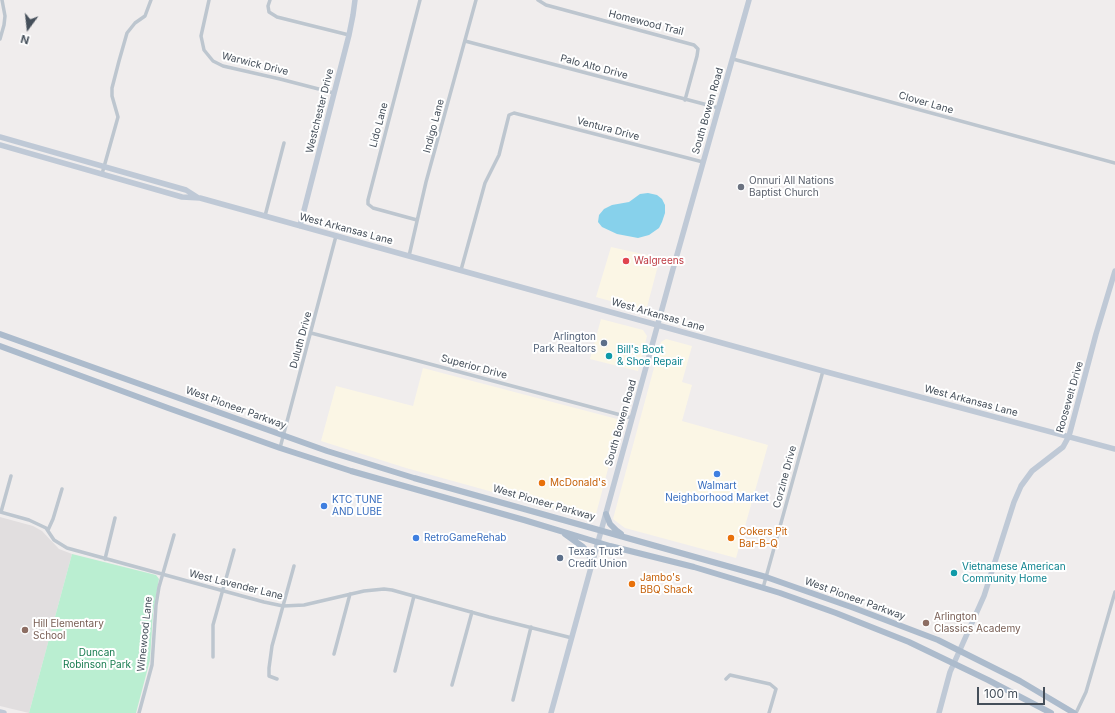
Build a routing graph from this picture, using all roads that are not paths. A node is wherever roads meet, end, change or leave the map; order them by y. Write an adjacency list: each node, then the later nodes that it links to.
1 (2, 0): 11 (street)
2 (151, 0): 22 (street)
3 (210, 0): 14 (street, Warwick Drive)
4 (270, 0): 10 (street)
5 (355, 0): 10 (main road, Westchester Drive)
6 (420, 0): 26 (street, Lido Lane)
7 (476, 0): 12 (street, Indigo Lane)
8 (538, 0): 15 (street, Homewood Trail)
9 (749, 0): 13 (main road, South Bowen Road)
10 (348, 35): 14 (main road, Westchester Drive)
11 (0, 39)
12 (465, 41): 15 (street, Palo Alto Drive); 26 (street, Indigo Lane)
13 (732, 59): 16 (main road, South Bowen Road); 21 (street, Clover Lane)
14 (334, 93): 27 (main road, Westchester Drive)
15 (685, 100): 16 (street, Palo Alto Drive)
16 (719, 108): 20 (main road, South Bowen Road)
17 (0, 137): 22 (main road, West Arkansas Lane)
18 (284, 143): 25 (street)
19 (0, 145): 23 (main road, West Arkansas Lane)
20 (703, 162): 30 (street, Ventura Drive); 32 (main road, South Bowen Road)
21 (1115, 164)
22 (104, 166): 23 (street); 24 (main road, West Arkansas Lane)
23 (102, 174): 24 (main road, West Arkansas Lane)
24 (197, 198): 25 (main road, West Arkansas Lane)
25 (265, 216): 27 (main road, West Arkansas Lane)
26 (417, 220): 29 (street, Indigo Lane)
27 (300, 226): 28 (main road, West Arkansas Lane)
28 (336, 236): 29 (main road, West Arkansas Lane); 33 (street, Duluth Drive)
29 (409, 256): 30 (main road, West Arkansas Lane)
30 (462, 270): 32 (main road, West Arkansas Lane)
31 (1115, 270): 41 (main road, Roosevelt Drive)
32 (658, 325): 36 (main road, West Arkansas Lane); 39 (main road, South Bowen Road)
33 (311, 333): 39 (street, Superior Drive); 40 (street, Duluth Drive)
34 (0, 334): 37 (main road, West Pioneer Parkway)
35 (0, 346): 38 (main road, West Pioneer Parkway)
36 (823, 371): 41 (main road, West Arkansas Lane); 62 (street, Corzine Drive)
37 (146, 386): 38 (main road); 40 (main road, West Pioneer Parkway)
38 (141, 399): 42 (main road, West Pioneer Parkway)
39 (632, 418): 49 (main road, South Bowen Road)
40 (283, 435): 42 (street, Duluth Drive); 46 (main road, West Pioneer Parkway)
41 (1069, 436): 43 (main road, West Arkansas Lane); 72 (main road, Roosevelt Drive)
42 (280, 448): 47 (main road, West Pioneer Parkway)
43 (1115, 449)
44 (11, 476): 48 (street)
45 (62, 489): 51 (street)
46 (471, 493): 47 (main road); 53 (main road, West Pioneer Parkway)
47 (465, 504): 52 (main road, West Pioneer Parkway)
48 (1, 512): 51 (street, West Lavender Lane)
49 (606, 514): 53 (main road, South Bowen Road); 55 (main road)
50 (115, 518): 58 (street)
51 (48, 530): 58 (street, West Lavender Lane)
52 (558, 530): 56 (main road, West Pioneer Parkway); 59 (main road)
53 (601, 530): 55 (main road, West Pioneer Parkway); 56 (main road, South Bowen Road)
54 (174, 535): 61 (street, Winewood Lane)
55 (628, 537): 62 (main road, West Pioneer Parkway)
56 (598, 542): 59 (main road, South Bowen Road); 63 (main road, West Pioneer Parkway)
57 (234, 550): 64 (street)
58 (105, 559): 61 (street, West Lavender Lane)
59 (592, 563): 71 (main road, South Bowen Road)
60 (294, 566): 68 (street)
61 (163, 575): 64 (street, West Lavender Lane); 83 (street, Winewood Lane)
62 (766, 577): 63 (street, Corzine Drive); 72 (main road, West Pioneer Parkway)
63 (763, 588): 75 (main road, West Pioneer Parkway)
64 (223, 591): 68 (street, West Lavender Lane); 74 (street)
65 (1115, 592): 88 (street)
66 (350, 594): 67 (street, West Lavender Lane); 68 (street, West Lavender Lane); 73 (street)
67 (414, 596): 69 (street, West Lavender Lane); 76 (street)
68 (283, 606): 77 (street)
69 (472, 612): 70 (street, West Lavender Lane); 79 (street)
70 (531, 627): 71 (street, West Lavender Lane); 80 (street)
71 (572, 638): 84 (main road, South Bowen Road)
72 (959, 651): 75 (main road, Roosevelt Drive); 88 (main road, West Pioneer Parkway)
73 (334, 654)
74 (213, 657)
75 (954, 663): 86 (main road, Roosevelt Drive); 87 (main road, West Pioneer Parkway)
76 (395, 671)
77 (277, 679)
78 (726, 679): 85 (street)
79 (452, 685)
80 (513, 700)
81 (0, 712): 82 (main road)
82 (4, 713)
83 (139, 713)
84 (551, 713)
85 (769, 713)
86 (939, 713)
87 (1051, 713)
88 (1075, 713)

